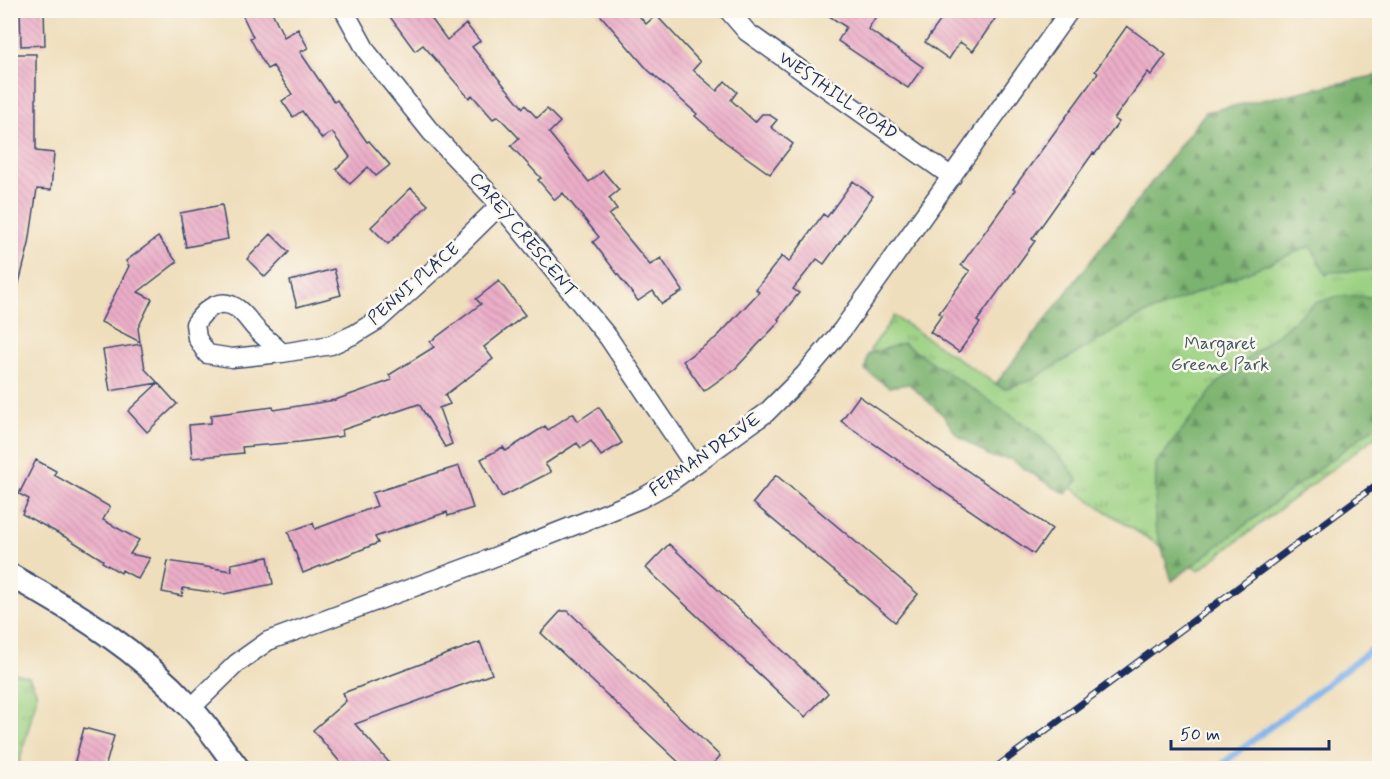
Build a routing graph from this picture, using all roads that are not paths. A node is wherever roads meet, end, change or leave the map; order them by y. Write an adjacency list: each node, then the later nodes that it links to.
1 (344, 10): 5 (street, CAREY CRESCENT)
2 (728, 10): 4 (street, WESTHILL ROAD)
3 (1070, 10): 4 (street, FERMAN DRIVE)
4 (952, 177): 7 (street, FERMAN DRIVE)
5 (500, 205): 6 (street, PENNI PLACE); 7 (street, CAREY CRESCENT)
6 (282, 353)
7 (694, 465): 9 (street, FERMAN DRIVE)
8 (10, 575): 9 (street)
9 (191, 708): 10 (street)
10 (238, 768)

